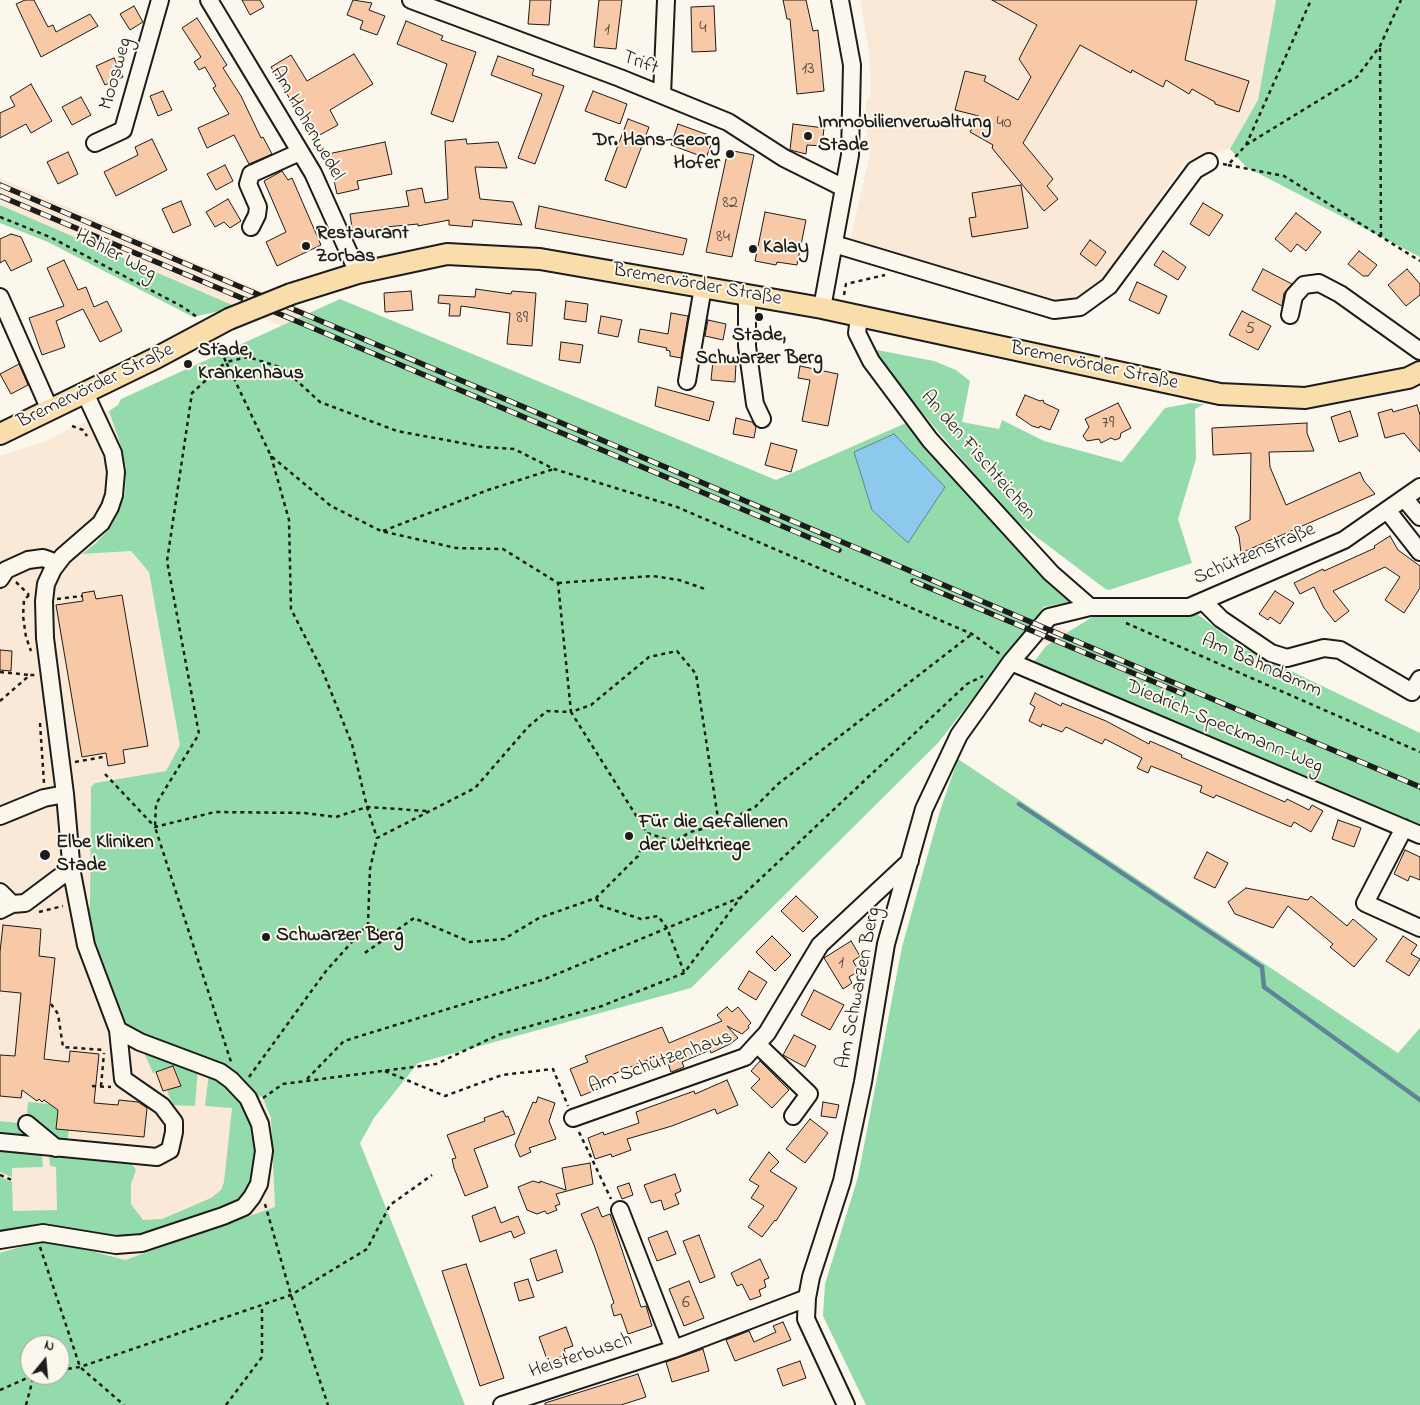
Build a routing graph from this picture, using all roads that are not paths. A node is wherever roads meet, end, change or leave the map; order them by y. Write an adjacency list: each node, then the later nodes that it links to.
1 (160, 0): 7 (street, Moosweg)
2 (209, 0): 8 (street, Am Hohenwedel)
3 (411, 0): 6 (street, Trift)
4 (666, 0): 6 (street)
5 (840, 0): 10 (street)
6 (662, 94): 10 (street, Trift)
7 (95, 143)
8 (300, 152): 11 (street); 13 (street, Am Hohenwedel)
9 (1209, 162): 12 (street)
10 (844, 188): 12 (street)
11 (251, 227)
12 (834, 244): 17 (street)
13 (358, 273): 14 (main road, Bremervörder Straße); 23 (main road, Bremervörder Straße, bridge)
14 (703, 287): 15 (main road, Bremervörder Straße); 22 (street)
15 (747, 295): 17 (main road, Bremervörder Straße); 25 (street)
16 (0, 297): 24 (street)
17 (822, 308): 19 (main road, Bremervörder Straße)
18 (1290, 315): 20 (street)
19 (858, 325): 21 (main road, Bremervörder Straße); 35 (street, An den Fischteichen)
20 (1420, 351)
21 (1420, 372)
22 (687, 381)
23 (85, 392): 24 (main road, Bremervörder Straße); 32 (street)
24 (50, 410): 26 (main road, Bremervörder Straße)
25 (762, 418)
26 (0, 434)
27 (1420, 487): 28 (street, Schützenstraße)
28 (1404, 498): 29 (street, Schützenstraße); 30 (street)
29 (1387, 510): 31 (street); 34 (street, Schützenstraße)
30 (1420, 516)
31 (1420, 552)
32 (57, 563): 33 (street); 38 (street)
33 (3, 575)
34 (1203, 601): 35 (street, Schützenstraße); 37 (street)
35 (1090, 607): 36 (street, Am Schwarzen Berg)
36 (1011, 662): 40 (street, Diedrich-Speckmann-Weg); 42 (street, Am Schwarzen Berg)
37 (1420, 679)
38 (65, 794): 39 (street); 43 (street)
39 (0, 816)
40 (1404, 828): 41 (street, Diedrich-Speckmann-Weg); 46 (street)
41 (1420, 835)
42 (912, 859): 48 (street, Am Schützenhaus); 56 (street, Am Schwarzen Berg)
43 (72, 873): 45 (street); 47 (street)
44 (0, 892): 45 (street)
45 (6, 907)
46 (1420, 928)
47 (118, 1030): 53 (street); 55 (street)
48 (757, 1044): 49 (street); 50 (street, Am Schützenhaus)
49 (793, 1116)
50 (573, 1118)
51 (26, 1124): 53 (street)
52 (0, 1142): 53 (street)
53 (56, 1148)
54 (620, 1210): 57 (street)
55 (0, 1240)
56 (807, 1298): 57 (street, Heisterbusch); 59 (street, Am Schwarzen Berg)
57 (674, 1349): 58 (street, Heisterbusch)
58 (502, 1405)
59 (846, 1405)

